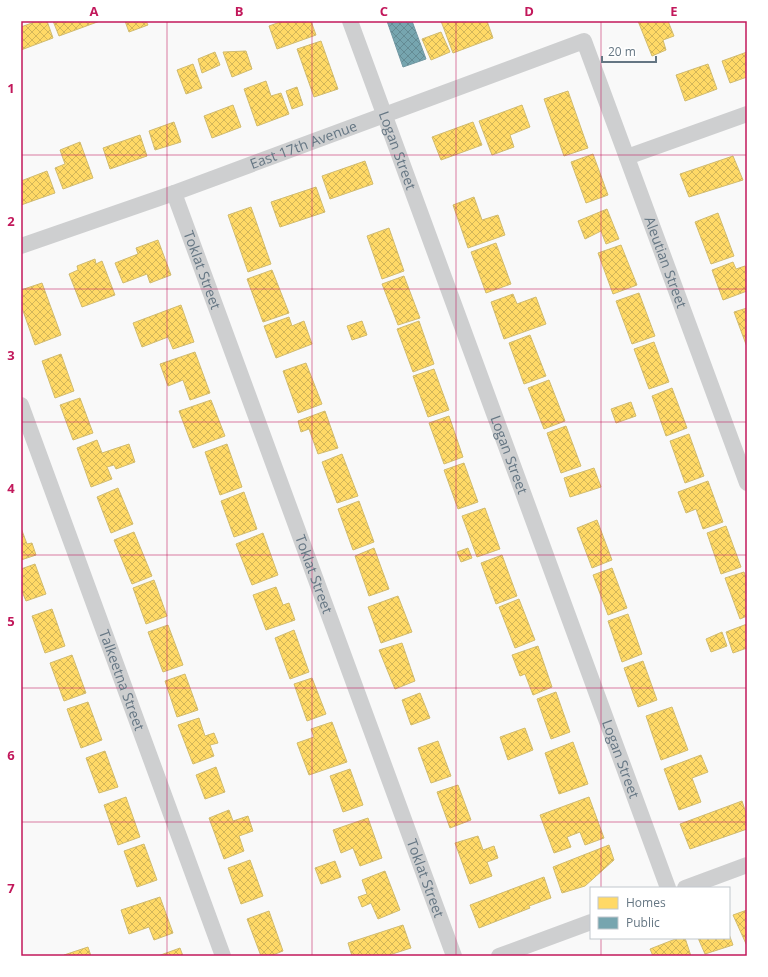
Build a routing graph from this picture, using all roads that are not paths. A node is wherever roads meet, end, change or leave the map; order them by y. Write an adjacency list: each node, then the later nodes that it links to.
1 (350, 21): 4 (street, Logan Street)
2 (584, 41): 4 (street, East 17th Avenue); 5 (street, Aleutian Street)
3 (747, 114): 5 (street)
4 (384, 115): 6 (street, East 17th Avenue); 11 (street, Logan Street)
5 (627, 157): 9 (street, Aleutian Street)
6 (174, 193): 7 (street, East 17th Avenue); 16 (street, Toklat Street)
7 (21, 246)
8 (21, 405): 15 (street, Talkeetna Street)
9 (747, 483)
10 (747, 865): 12 (street)
11 (668, 887)
12 (688, 887)
13 (590, 923): 14 (street)
14 (536, 950): 17 (street)
15 (222, 956)
16 (454, 956)
17 (499, 956)

